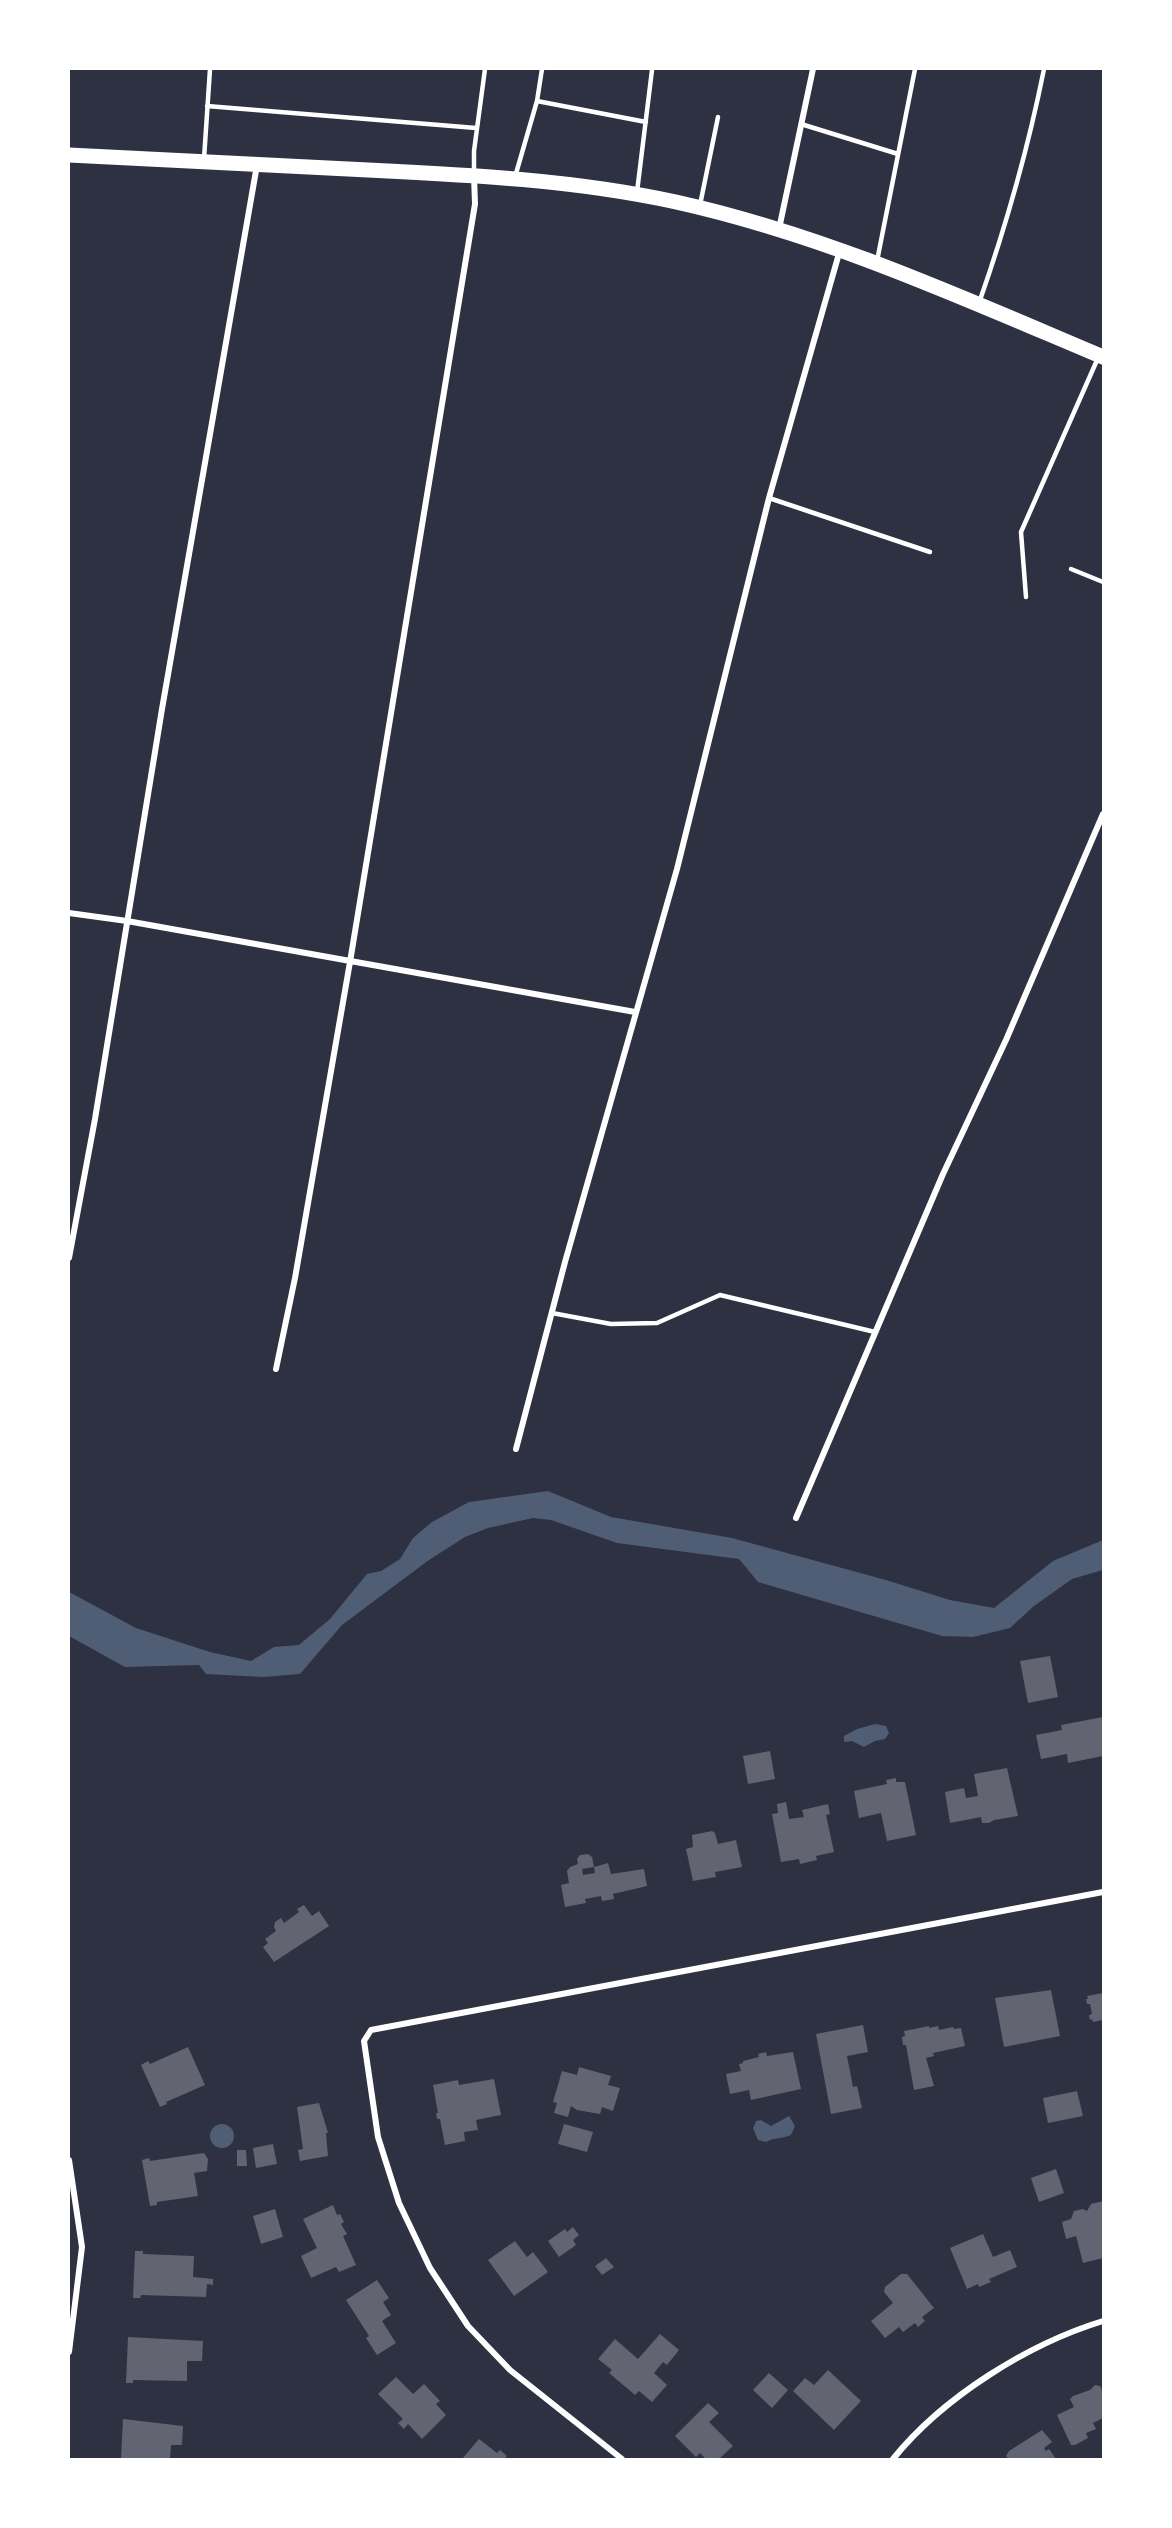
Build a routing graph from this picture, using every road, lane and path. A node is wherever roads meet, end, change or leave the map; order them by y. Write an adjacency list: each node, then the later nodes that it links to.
1 (210, 69): 9 (lane)
2 (485, 69): 13 (lane)
3 (542, 69): 8 (lane)
4 (813, 69): 12 (street)
5 (915, 69): 14 (lane)
6 (1044, 69): 25 (lane)
7 (652, 70): 11 (lane)
8 (537, 101): 11 (lane); 19 (lane)
9 (207, 105): 13 (lane); 16 (lane)
10 (718, 117): 21 (lane)
11 (646, 122): 20 (lane)
12 (801, 124): 14 (lane); 22 (street)
13 (476, 128): 18 (lane)
14 (898, 154): 24 (lane)
15 (69, 155): 16 (main road)
16 (204, 162): 17 (main road)
17 (257, 165): 18 (main road); 34 (street)
18 (474, 175): 19 (main road); 35 (street)
19 (515, 178): 20 (main road)
20 (636, 194): 21 (main road)
21 (699, 208): 22 (main road)
22 (779, 229): 23 (main road)
23 (841, 249): 24 (main road); 27 (street)
24 (877, 263): 25 (main road)
25 (979, 305): 26 (main road)
26 (1101, 356): 31 (lane)
27 (769, 498): 28 (lane); 36 (street)
28 (930, 552)
29 (1071, 569): 30 (lane)
30 (1103, 582)
31 (1026, 597)
32 (1103, 814): 39 (street)
33 (69, 914): 34 (street)
34 (127, 921): 35 (street); 37 (street)
35 (350, 962): 36 (street); 40 (street)
36 (635, 1012): 38 (street)
37 (69, 1258)
38 (552, 1313): 39 (lane); 41 (street)
39 (875, 1332): 42 (street)
40 (276, 1369)
41 (516, 1449)
42 (796, 1518)
43 (1103, 1892): 48 (street)
44 (69, 2160): 46 (street)
45 (1103, 2320): 49 (street)
46 (69, 2337): 47 (street)
47 (69, 2352)
48 (622, 2459)
49 (894, 2459)

